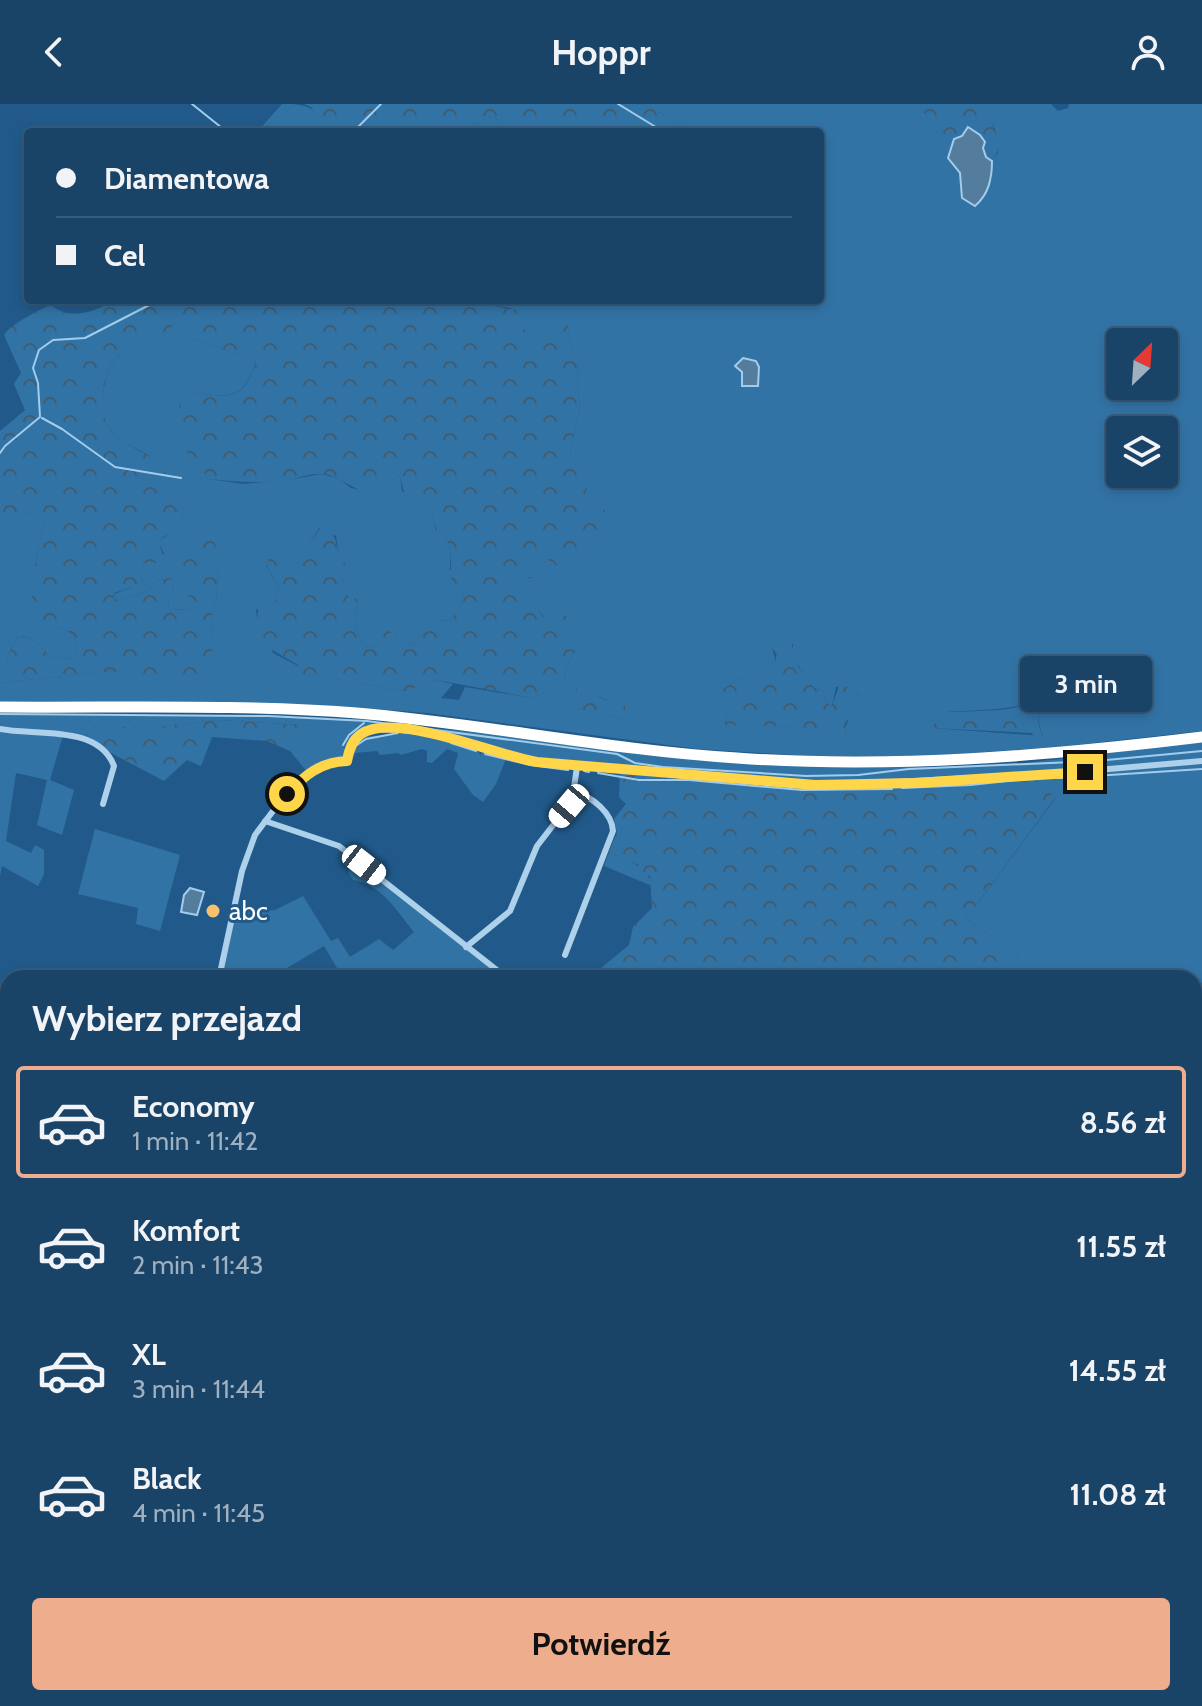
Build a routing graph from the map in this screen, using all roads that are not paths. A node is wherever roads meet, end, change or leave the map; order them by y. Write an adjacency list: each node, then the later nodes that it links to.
1 (0, 707): 3 (highway)
2 (0, 729): 7 (street)
3 (1202, 737)
4 (1202, 761): 5 (street)
5 (577, 767): 6 (street); 8 (street)
6 (575, 793): 9 (street); 10 (street)
7 (103, 804)
8 (265, 821): 9 (street); 11 (street)
9 (466, 947): 12 (street)
10 (565, 955)
11 (221, 970)
12 (496, 970)

